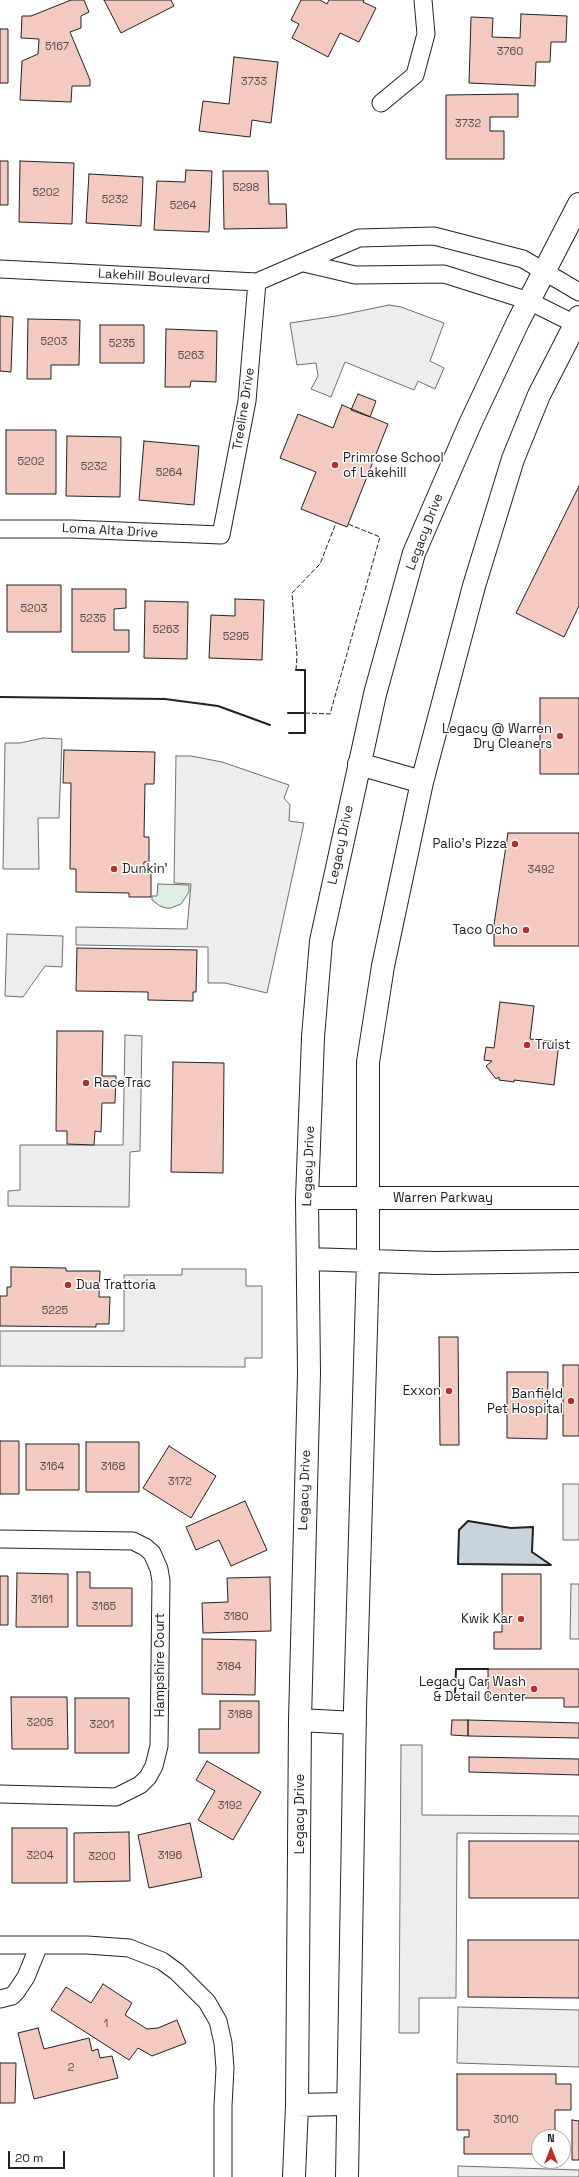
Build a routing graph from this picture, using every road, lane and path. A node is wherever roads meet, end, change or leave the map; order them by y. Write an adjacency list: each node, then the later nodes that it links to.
1 (423, 0): 2 (street)
2 (381, 103)
3 (579, 204): 6 (main road, Legacy Drive)
4 (304, 263): 6 (street, Lakehill Boulevard); 7 (street, Lakehill Boulevard); 9 (street)
5 (0, 269): 7 (street, Lakehill Boulevard)
6 (544, 272): 8 (street, Lakehill Boulevard); 9 (main road, Legacy Drive)
7 (257, 282): 12 (street, Treeline Drive)
8 (579, 292)
9 (529, 302): 10 (street); 13 (main road, Legacy Drive)
10 (577, 320): 14 (main road)
11 (0, 529): 12 (street, Loma Alta Drive)
12 (221, 535)
13 (359, 764): 14 (main road); 15 (main road, Legacy Drive)
14 (422, 782): 16 (main road)
15 (307, 1198): 16 (main road, Warren Parkway); 18 (main road, Legacy Drive)
16 (368, 1198): 17 (main road, Warren Parkway); 19 (main road)
17 (579, 1198)
18 (308, 1259): 19 (main road); 22 (main road, Legacy Drive)
19 (368, 1260): 20 (main road); 23 (main road)
20 (579, 1261)
21 (0, 1539): 24 (street, Hampshire Court)
22 (300, 1720): 23 (main road); 29 (main road, Legacy Drive)
23 (355, 1723): 28 (main road)
24 (0, 1794)
25 (0, 1945): 26 (street)
26 (39, 1945): 27 (street); 30 (street)
27 (0, 1999)
28 (348, 2104): 29 (main road); 32 (main road)
29 (297, 2105): 31 (main road, Legacy Drive)
30 (223, 2177)
31 (294, 2177)
32 (347, 2177)

